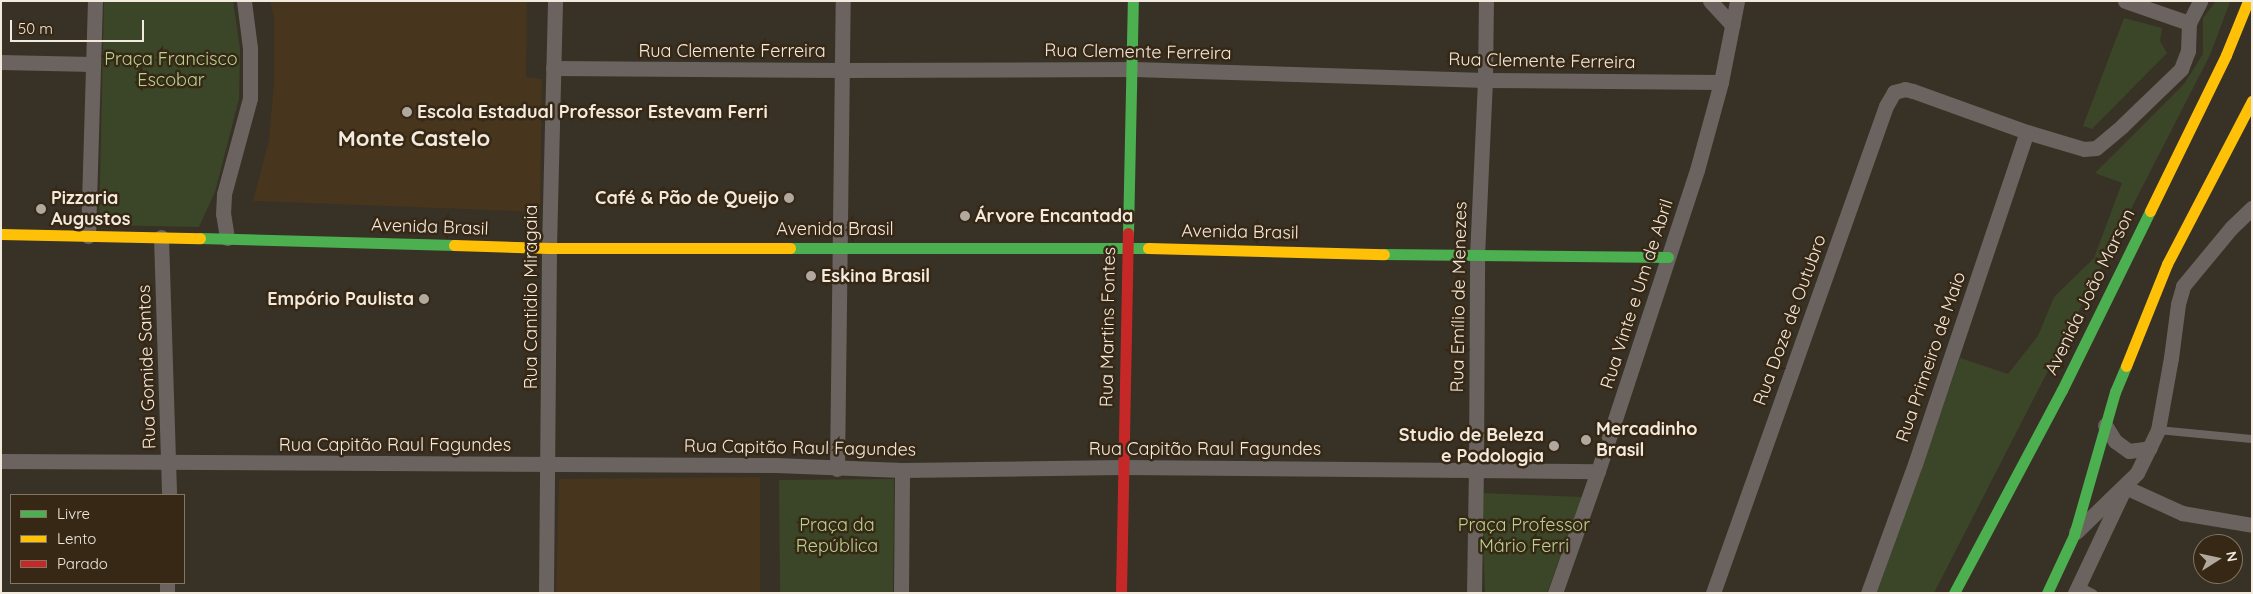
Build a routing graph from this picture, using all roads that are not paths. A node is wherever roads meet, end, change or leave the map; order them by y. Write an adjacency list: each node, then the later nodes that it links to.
1 (95, 1): 15 (street)
2 (244, 1): 27 (street)
3 (555, 1): 16 (street, Rua Cantidio Miragaia)
4 (843, 1): 18 (street)
5 (1133, 1): 17 (street, Rua Martins Fontes)
6 (1486, 1): 19 (street, Rua Emílio de Menezes)
7 (1710, 1): 13 (street)
8 (1737, 1): 13 (street, Rua Vinte e Um de Abril)
9 (2125, 1): 12 (street)
10 (2200, 1): 12 (street)
11 (2248, 1): 57 (street, Avenida João Marson)
12 (2188, 23): 22 (street)
13 (1732, 25): 20 (street, Rua Vinte e Um de Abril)
14 (1, 62): 15 (street)
15 (92, 64): 25 (street)
16 (554, 68): 18 (street, Rua Clemente Ferreira); 30 (street, Rua Cantidio Miragaia)
17 (1133, 69): 18 (street, Rua Clemente Ferreira); 19 (street, Rua Clemente Ferreira); 29 (street, Rua Martins Fontes)
18 (842, 70): 28 (street)
19 (1485, 80): 20 (street, Rua Clemente Ferreira); 31 (street, Rua Emílio de Menezes)
20 (1721, 82): 32 (street, Rua Vinte e Um de Abril)
21 (2252, 101): 33 (street)
22 (2027, 132): 55 (street, Rua Doze de Outubro); 56 (street, Rua Primeiro de Maio)
23 (2252, 208): 34 (street)
24 (1, 234): 25 (street, Avenida Brasil)
25 (88, 236): 26 (street, Avenida Brasil)
26 (161, 236): 27 (street, Avenida Brasil); 39 (street, Rua Gomide Santos)
27 (227, 238): 30 (street, Avenida Brasil)
28 (840, 246): 29 (street, Avenida Brasil); 30 (street, Avenida Brasil); 41 (street)
29 (1127, 247): 31 (street, Avenida Brasil); 40 (street, Rua Martins Fontes)
30 (549, 248): 38 (street, Rua Cantidio Miragaia)
31 (1476, 256): 32 (street, Avenida Brasil); 42 (street, Rua Emílio de Menezes)
32 (1668, 257): 44 (street, Rua Vinte e Um de Abril)
33 (2105, 425): 36 (street); 48 (street)
34 (2158, 430): 35 (lane); 36 (street)
35 (2252, 439)
36 (2150, 448): 45 (street)
37 (1, 461): 39 (street, Rua Capitão Raul Fagundes)
38 (548, 463): 39 (street, Rua Capitão Raul Fagundes); 41 (street, Rua Capitão Raul Fagundes); 50 (street, Rua Cantidio Miragaia)
39 (169, 464): 46 (street, Rua Gomide Santos)
40 (1122, 467): 42 (street, Rua Capitão Raul Fagundes); 43 (street, Rua Capitão Raul Fagundes); 52 (street, Rua Martins Fontes)
41 (837, 469): 43 (street, Rua Capitão Raul Fagundes)
42 (1476, 469): 44 (street, Rua Capitão Raul Fagundes); 53 (street, Rua Emílio de Menezes)
43 (902, 470): 51 (street)
44 (1598, 471): 54 (street, Rua Vinte e Um de Abril)
45 (2125, 487): 47 (street); 48 (street); 49 (street)
46 (169, 494)
47 (2252, 525)
48 (2074, 535): 58 (street)
49 (2077, 589): 59 (lane)
50 (546, 593)
51 (901, 593)
52 (1120, 593)
53 (1474, 593)
54 (1555, 593)
55 (1713, 593)
56 (1868, 593)
57 (1954, 593)
58 (2047, 593)
59 (2093, 593)

